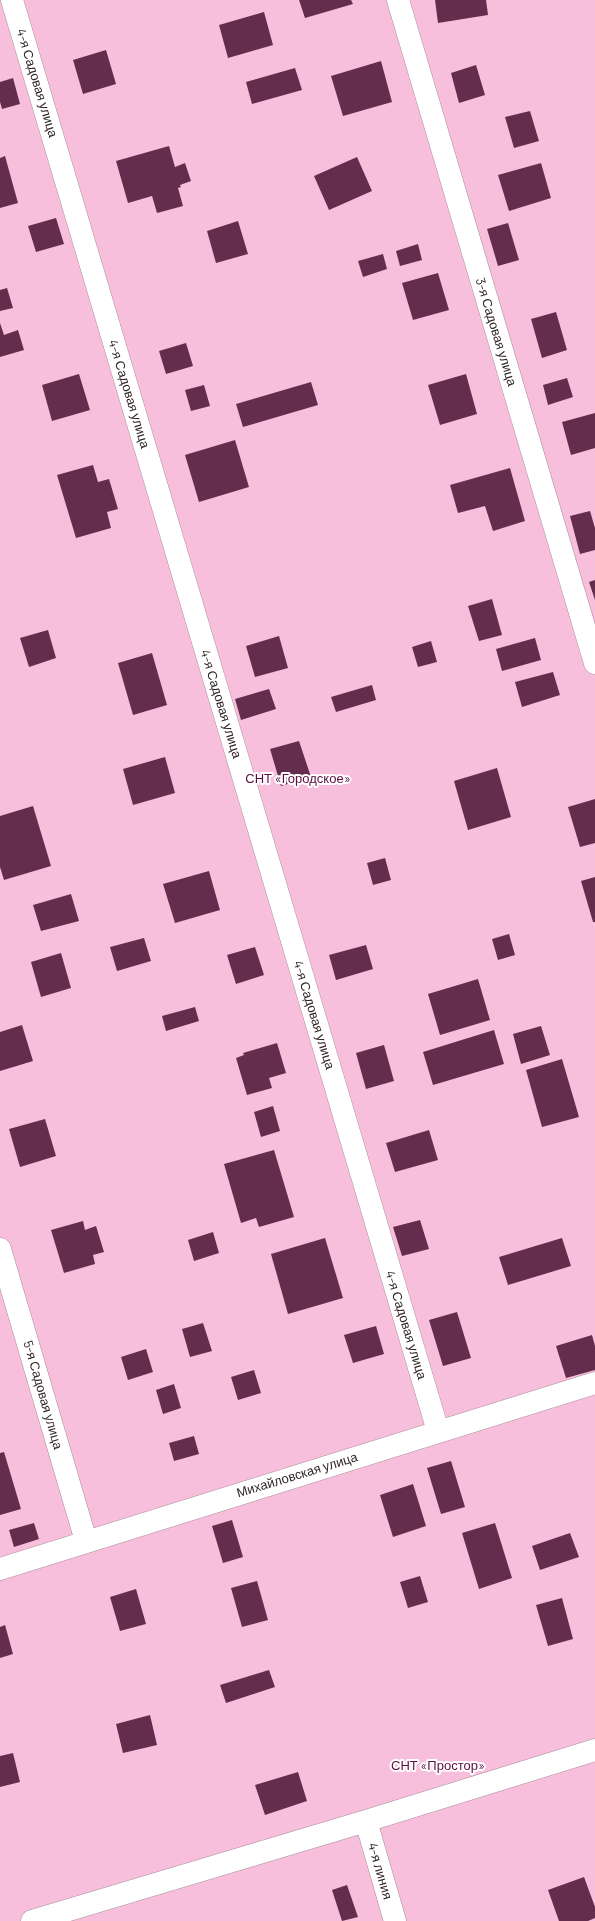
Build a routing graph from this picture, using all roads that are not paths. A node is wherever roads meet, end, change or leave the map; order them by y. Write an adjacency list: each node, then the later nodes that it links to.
1 (12, 0): 6 (street, 4-я Садовая улица)
2 (398, 0): 3 (street, 3-я Садовая улица)
3 (595, 663)
4 (0, 1249): 7 (street, 5-я Садовая улица)
5 (595, 1383): 6 (street, Михайловская улица)
6 (438, 1432): 7 (street, Михайловская улица)
7 (86, 1541): 8 (street, Михайловская улица)
8 (0, 1569)
9 (595, 1750): 10 (street)
10 (366, 1821): 11 (street); 12 (street, 4-я линия)
11 (32, 1921)
12 (395, 1921)

